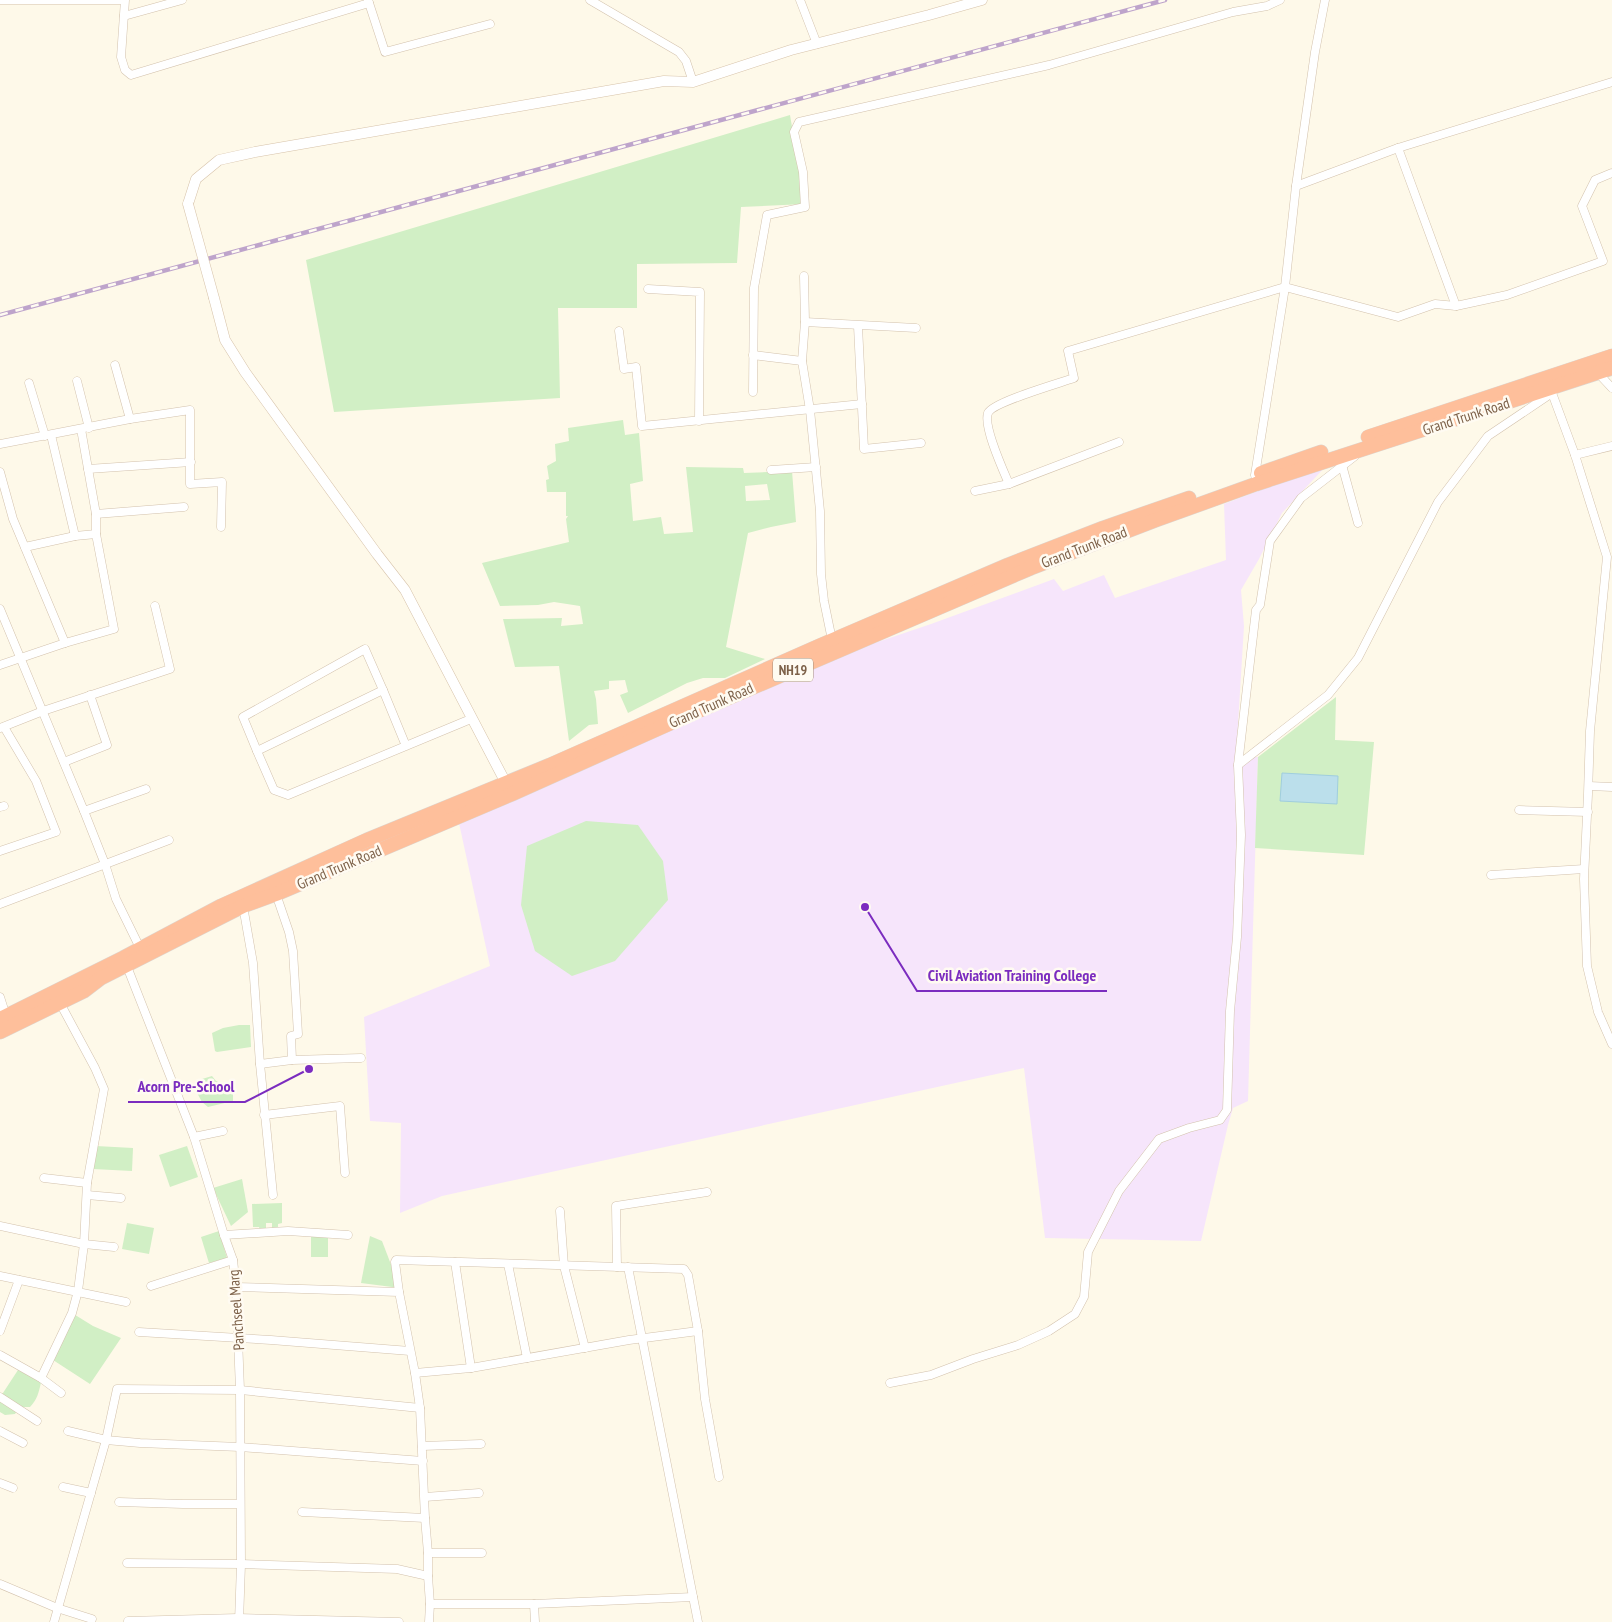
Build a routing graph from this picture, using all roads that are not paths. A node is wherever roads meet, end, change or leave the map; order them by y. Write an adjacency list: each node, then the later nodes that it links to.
1 (0, 0): 9 (street)
2 (182, 0): 9 (street)
3 (590, 0): 12 (street)
4 (800, 0): 11 (street)
5 (982, 0): 11 (main road)
6 (1280, 0): 25 (street)
7 (1325, 0): 16 (street)
8 (368, 2): 9 (street); 10 (street)
9 (124, 16)
10 (490, 24)
11 (817, 44): 12 (main road)
12 (693, 82): 74 (main road, bridge)
13 (1612, 82): 14 (street)
14 (1398, 148): 16 (street); 20 (street)
15 (1612, 173): 20 (street)
16 (1296, 186): 18 (street)
17 (804, 276): 21 (street)
18 (1285, 287): 20 (street); 54 (street); 55 (street)
19 (648, 289): 39 (street)
20 (1456, 306)
21 (805, 322): 22 (street); 27 (street)
22 (858, 326): 23 (street); 36 (street)
23 (916, 328)
24 (619, 331): 39 (street)
25 (753, 355): 27 (street); 35 (street)
26 (1612, 356): 54 (highway, Grand Trunk Road / NH19)
27 (802, 361): 37 (street)
28 (115, 364): 38 (street)
29 (1612, 368): 30 (highway, Grand Trunk Road / NH19)
30 (1598, 373): 33 (street); 34 (highway, Grand Trunk Road / NH19)
31 (77, 381): 40 (street)
32 (29, 382): 41 (street)
33 (1612, 388)
34 (1554, 390): 46 (highway, Grand Trunk Road / NH19); 47 (street); 79 (street)
35 (753, 392)
36 (862, 404): 37 (street); 42 (street)
37 (810, 410): 39 (street); 50 (street)
38 (130, 419): 40 (street); 48 (street)
39 (699, 421)
40 (85, 429): 41 (street); 51 (street)
41 (48, 436): 44 (street); 62 (street)
42 (921, 442)
43 (1119, 442): 55 (street)
44 (0, 444)
45 (1612, 446): 47 (street)
46 (1368, 447): 49 (street); 83 (highway, Grand Trunk Road / NH19)
47 (1575, 455): 64 (street)
48 (191, 462): 51 (street); 60 (street)
49 (1342, 465): 59 (street); 79 (street)
50 (816, 467): 52 (street); 67 (street)
51 (88, 469): 58 (street)
52 (770, 470)
53 (0, 472): 63 (street)
54 (1255, 475): 67 (highway, Grand Trunk Road / NH19)
55 (1009, 484): 56 (street)
56 (975, 491)
57 (184, 507): 58 (street)
58 (96, 514): 61 (street)
59 (1358, 523)
60 (222, 527)
61 (96, 534): 62 (street); 68 (street)
62 (75, 536): 63 (street)
63 (25, 547): 68 (street)
64 (1609, 567): 80 (street)
65 (155, 606): 72 (street)
66 (0, 609): 69 (street)
67 (832, 640): 83 (highway, Grand Trunk Road / NH19)
68 (66, 643): 69 (street)
69 (22, 659): 70 (street); 73 (street)
70 (0, 666)
71 (383, 690): 76 (street); 77 (street); 77 (street)
72 (90, 695): 73 (street); 78 (street)
73 (44, 710): 75 (street); 78 (street)
74 (472, 719): 76 (street); 83 (main road)
75 (2, 728): 88 (street)
76 (406, 746): 77 (street)
77 (258, 750)
78 (64, 762): 85 (street)
79 (1238, 765): 146 (street)
80 (1589, 786): 81 (street); 86 (street)
81 (1612, 787)
82 (146, 789): 85 (street)
83 (509, 789): 92 (highway, Grand Trunk Road / NH19); 95 (highway, Grand Trunk Road / NH19)
84 (1518, 810): 86 (street)
85 (84, 811): 89 (street)
86 (1588, 812): 90 (street)
87 (169, 840): 89 (street)
88 (0, 851)
89 (105, 864): 93 (street); 95 (street)
90 (1584, 869): 91 (street); 101 (street)
91 (1491, 875)
92 (276, 894): 94 (highway, Grand Trunk Road / NH19); 103 (street)
93 (0, 904)
94 (242, 906): 96 (highway, Grand Trunk Road / NH19); 104 (street)
95 (140, 948): 96 (highway, Grand Trunk Road / NH19)
96 (125, 962): 98 (highway, Grand Trunk Road / NH19); 99 (highway, Grand Trunk Road / NH19); 107 (street, Panchseel Marg)
97 (0, 997): 99 (street)
98 (60, 1003): 100 (highway, Grand Trunk Road / NH19); 110 (street)
99 (3, 1017)
100 (0, 1032)
101 (1612, 1044)
102 (362, 1058): 103 (street)
103 (292, 1060): 104 (street)
104 (260, 1064): 105 (street)
105 (264, 1115): 108 (street); 112 (street)
106 (223, 1131): 107 (street)
107 (194, 1137): 117 (street, Panchseel Marg)
108 (345, 1173)
109 (44, 1178): 110 (street)
110 (87, 1183): 113 (street)
111 (707, 1192): 125 (street)
112 (273, 1195)
113 (87, 1196): 114 (street); 119 (street)
114 (121, 1198)
115 (560, 1211): 124 (street)
116 (0, 1226): 119 (street)
117 (224, 1235): 118 (street); 121 (street, Panchseel Marg)
118 (348, 1235)
119 (84, 1244): 120 (street); 131 (street)
120 (114, 1246)
121 (233, 1260): 129 (street); 130 (street, Panchseel Marg)
122 (456, 1262): 123 (street); 132 (street); 143 (street)
123 (508, 1264): 124 (street); 142 (street)
124 (564, 1266): 125 (street); 139 (street)
125 (617, 1267): 126 (street)
126 (628, 1267): 135 (street); 137 (street)
127 (0, 1276): 128 (street)
128 (18, 1280): 131 (street); 134 (street)
129 (151, 1286)
130 (236, 1287): 132 (street); 138 (street, Panchseel Marg)
131 (78, 1291): 133 (street); 145 (street)
132 (399, 1292): 140 (street)
133 (126, 1302)
134 (0, 1331)
135 (698, 1331): 137 (street); 160 (street)
136 (139, 1332): 138 (street)
137 (642, 1338): 139 (street); 177 (street)
138 (239, 1339): 140 (street); 147 (street, Panchseel Marg)
139 (585, 1348): 142 (street)
140 (410, 1351): 144 (street)
141 (0, 1355): 145 (street)
142 (527, 1358): 143 (street)
143 (471, 1368): 144 (street)
144 (415, 1373): 150 (street)
145 (41, 1378): 148 (street)
146 (890, 1383)
147 (240, 1390): 150 (street); 154 (street); 158 (street, Panchseel Marg)
148 (61, 1393)
149 (0, 1397): 151 (street)
150 (420, 1408): 157 (street)
151 (37, 1421)
152 (0, 1430): 155 (street)
153 (68, 1431): 154 (street)
154 (106, 1440): 158 (street); 165 (street)
155 (23, 1442)
156 (481, 1444): 157 (street)
157 (422, 1446): 159 (street)
158 (240, 1447): 159 (street); 168 (street, Panchseel Marg)
159 (423, 1461): 166 (street)
160 (720, 1477)
161 (0, 1482): 163 (street)
162 (63, 1487): 165 (street)
163 (13, 1488)
164 (479, 1492): 166 (street)
165 (91, 1493): 180 (street)
166 (425, 1497): 170 (street)
167 (119, 1502): 168 (street)
168 (240, 1504): 174 (street, Panchseel Marg)
169 (302, 1512): 170 (street)
170 (425, 1518): 171 (street)
171 (428, 1553): 172 (street); 175 (street)
172 (482, 1553)
173 (127, 1563): 174 (street)
174 (241, 1564): 175 (street); 182 (street, Panchseel Marg)
175 (428, 1576): 178 (street)
176 (1, 1587): 180 (street)
177 (694, 1597): 179 (street); 188 (street)
178 (430, 1604): 179 (street); 186 (street)
179 (534, 1604): 187 (street)
180 (57, 1608): 181 (street); 184 (street)
181 (92, 1619)
182 (238, 1620): 183 (street); 185 (street)
183 (128, 1621)
184 (54, 1622)
185 (399, 1622)
186 (429, 1622)
187 (535, 1622)
188 (698, 1622)

